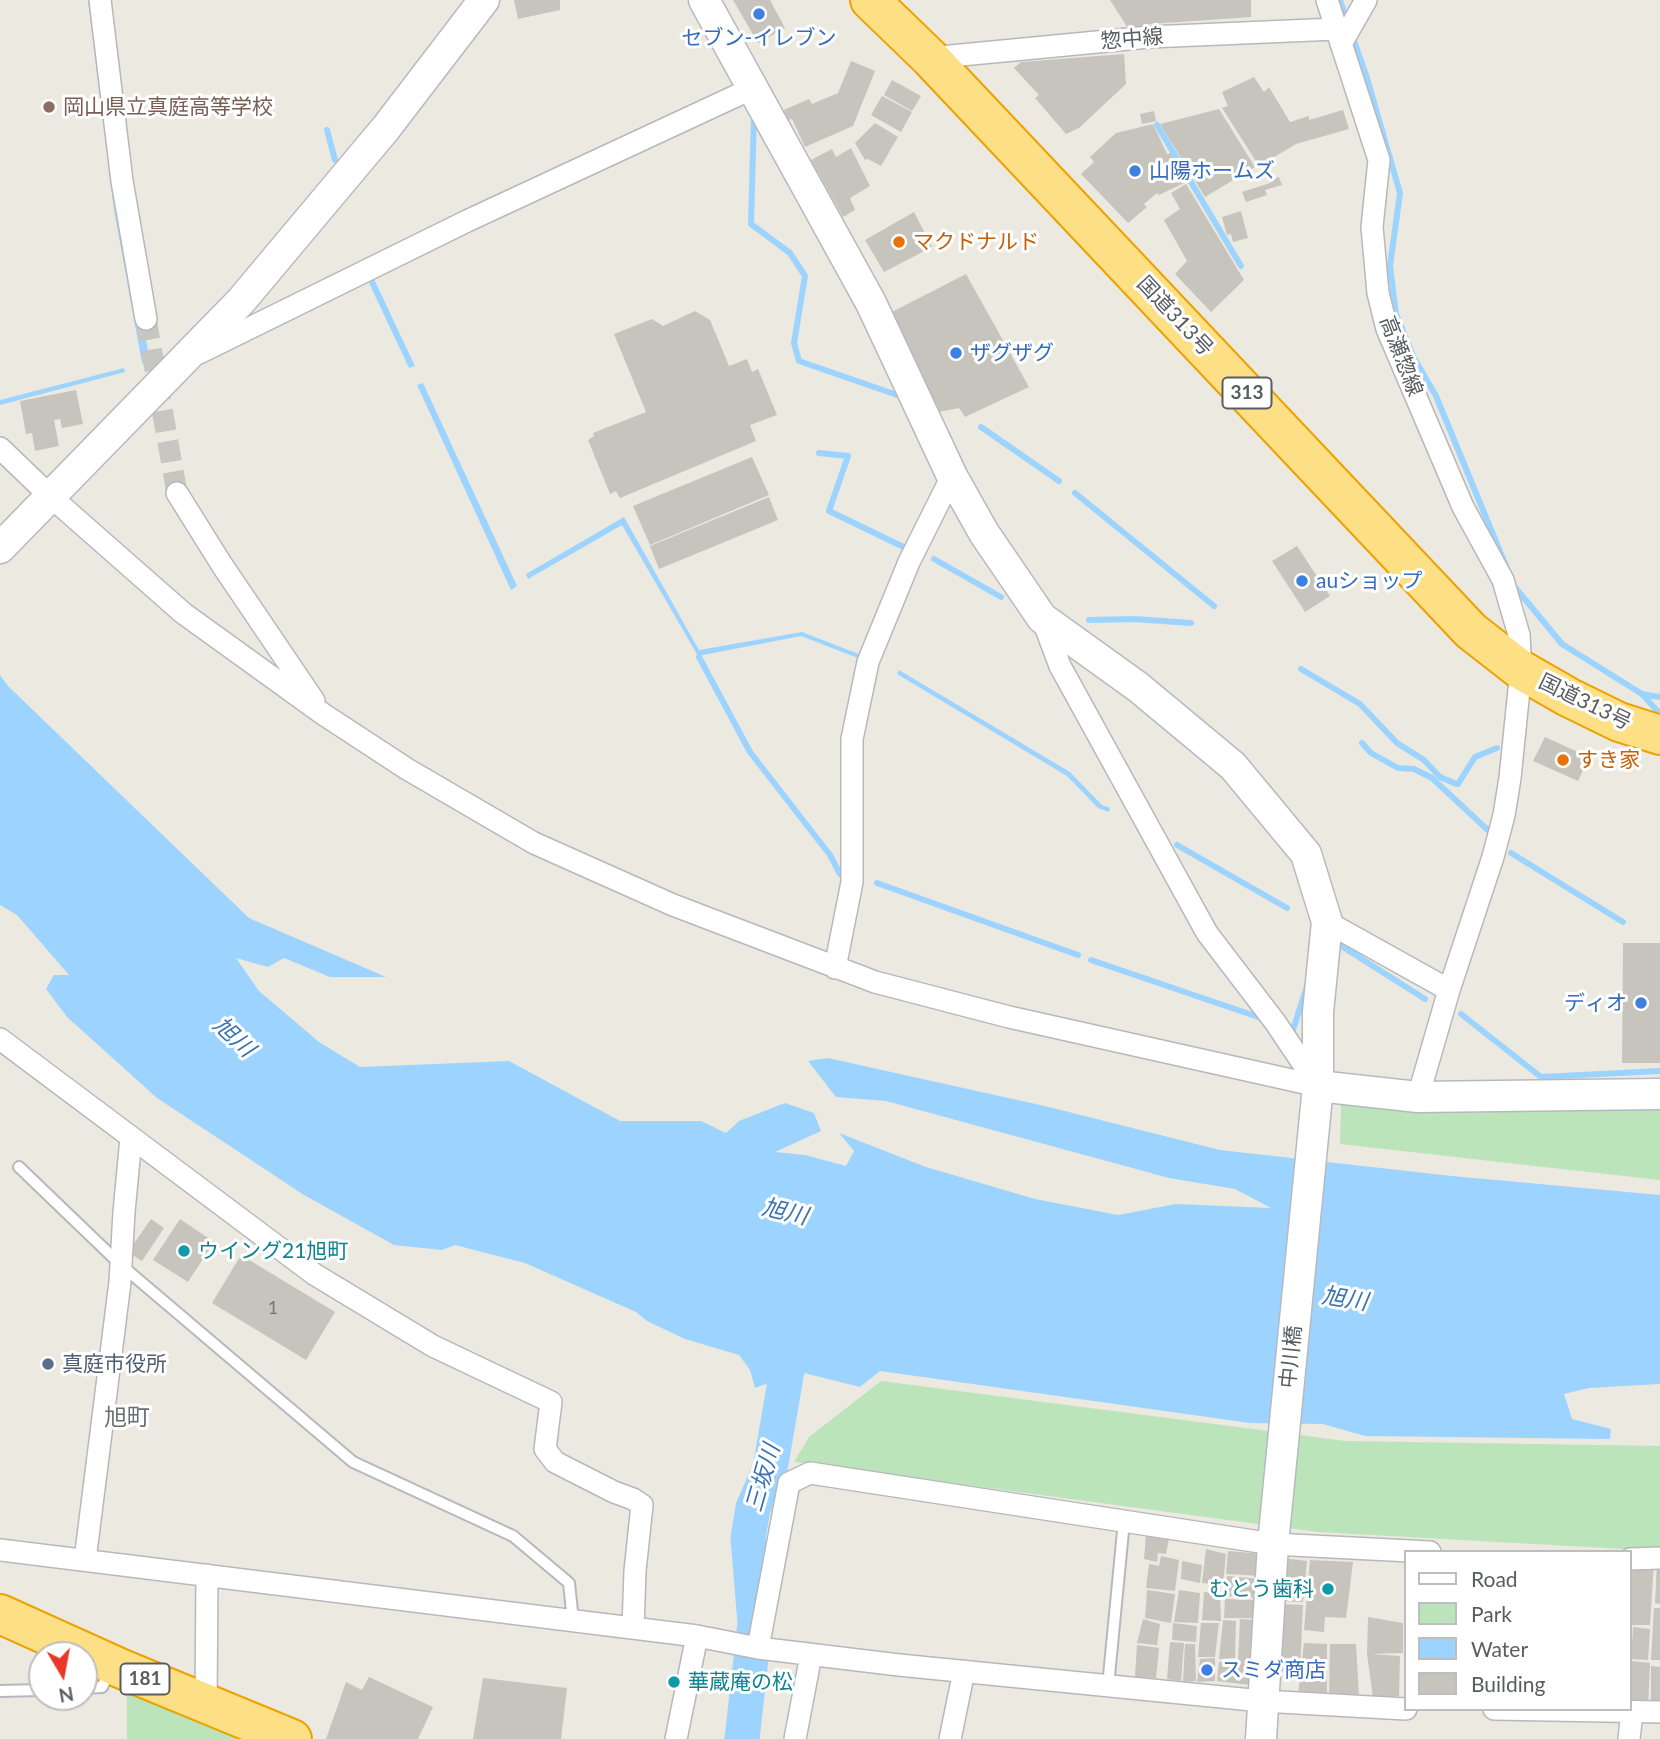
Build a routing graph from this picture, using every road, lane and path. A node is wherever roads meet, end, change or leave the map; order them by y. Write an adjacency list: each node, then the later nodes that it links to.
1 (100, 0): 10 (street)
2 (484, 0): 11 (street)
3 (704, 0): 9 (street)
4 (870, 0): 8 (highway, 国道313号 / 313)
5 (1327, 0): 7 (street, 高瀬惣線)
6 (1366, 0): 7 (street)
7 (1338, 36): 8 (street, 惣中線); 18 (street, 高瀬惣線)
8 (930, 58): 18 (highway, 国道313号 / 313)
9 (753, 88): 11 (street); 13 (street)
10 (146, 319)
11 (181, 362): 15 (street)
12 (0, 448): 15 (street)
13 (952, 476): 17 (street); 22 (street)
14 (177, 493): 19 (street)
15 (50, 496): 16 (street); 19 (street)
16 (0, 548)
17 (1042, 618): 21 (street); 25 (street)
18 (1521, 670): 20 (highway, 国道313号 / 313); 23 (street, 高瀬惣線)
19 (323, 714): 22 (street)
20 (1660, 736)
21 (1327, 922): 23 (street); 25 (street, 中川橋)
22 (835, 968): 25 (street)
23 (1449, 990): 27 (street, 高瀬惣線)
24 (0, 1039): 28 (street)
25 (1318, 1086): 27 (street); 32 (street, 中川橋)
26 (1660, 1094): 27 (street)
27 (1418, 1097)
28 (131, 1138): 30 (street); 41 (street)
29 (19, 1167): 30 (lane)
30 (121, 1265): 37 (street); 40 (lane)
31 (1124, 1521): 32 (street); 44 (street); 48 (lane)
32 (1273, 1544): 34 (street); 51 (street, 中川橋)
33 (0, 1550): 37 (street)
34 (1404, 1551)
35 (1660, 1558): 36 (street)
36 (1632, 1559)
37 (85, 1560): 38 (street)
38 (207, 1574): 40 (street); 52 (street)
39 (0, 1615): 43 (highway, 181)
40 (573, 1621): 41 (street)
41 (633, 1628): 42 (street)
42 (697, 1636): 44 (street); 57 (street)
43 (42, 1641)
44 (758, 1648): 45 (street)
45 (811, 1655): 46 (street); 58 (street)
46 (964, 1671): 48 (street); 59 (street)
47 (98, 1676): 52 (highway, 181)
48 (1108, 1686): 51 (street)
49 (28, 1690): 50 (lane)
50 (0, 1691)
51 (1262, 1701): 53 (street); 60 (street, 中川橋)
52 (206, 1705): 56 (highway, 181)
53 (1404, 1709)
54 (1627, 1711): 55 (street); 61 (street)
55 (1660, 1712)
56 (292, 1739)
57 (676, 1739)
58 (795, 1739)
59 (950, 1739)
60 (1261, 1739)
61 (1629, 1739)

